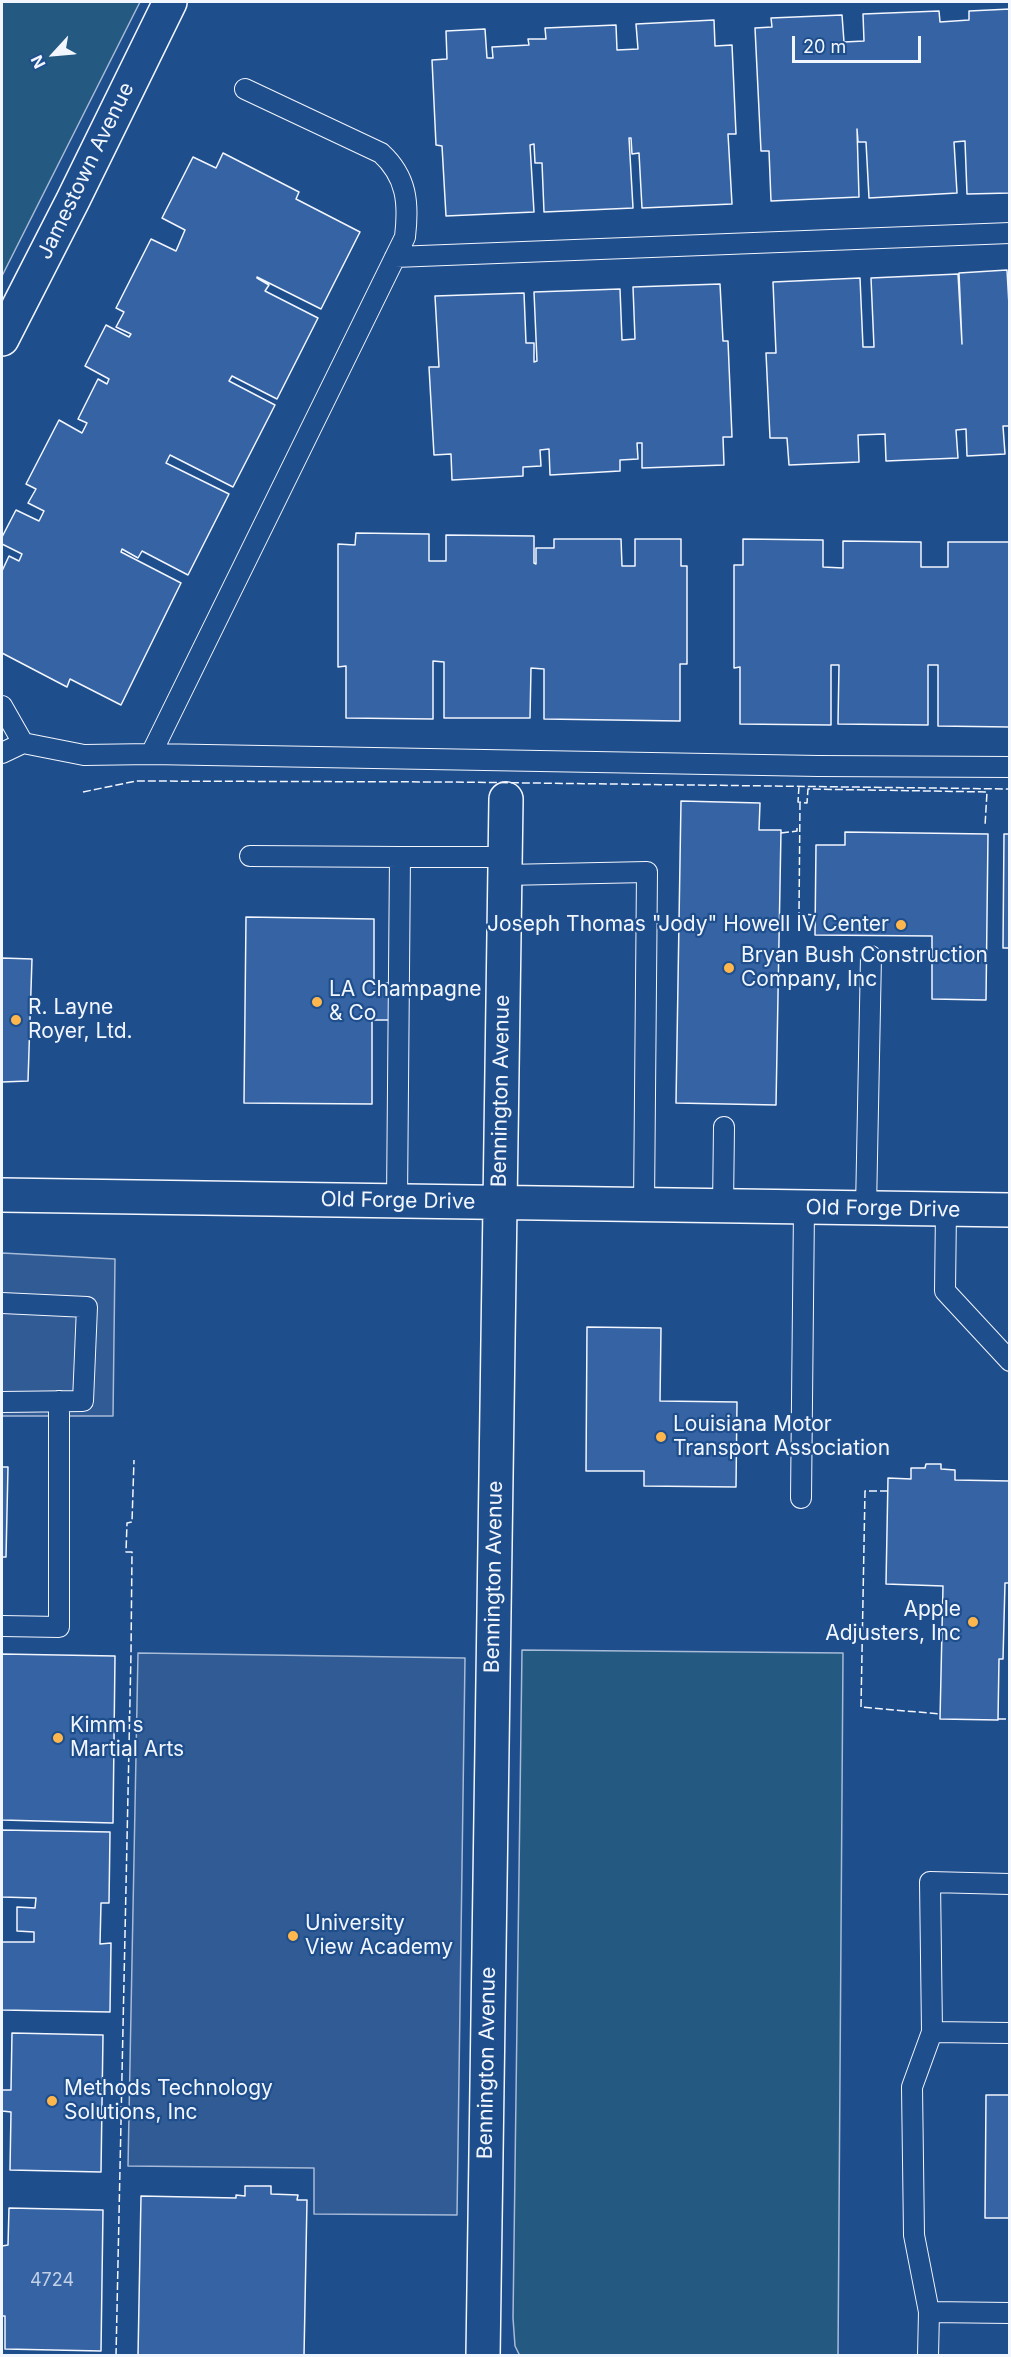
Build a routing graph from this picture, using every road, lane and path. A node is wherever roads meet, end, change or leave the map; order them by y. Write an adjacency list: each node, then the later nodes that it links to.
1 (170, 2): 5 (street, Jamestown Avenue)
2 (245, 89): 4 (lane)
3 (1010, 233): 4 (lane)
4 (395, 256): 9 (lane)
5 (2, 339)
6 (2, 706): 7 (lane)
7 (23, 743): 8 (lane); 9 (lane)
8 (2, 753)
9 (152, 754): 10 (lane)
10 (1010, 767)
11 (506, 799): 14 (street, Bennington Avenue)
12 (250, 856): 13 (lane)
13 (400, 857): 14 (lane); 18 (lane)
14 (505, 866): 19 (street, Bennington Avenue); 20 (lane)
15 (871, 956): 23 (lane)
16 (724, 1127): 21 (lane)
17 (2, 1195): 18 (street, Old Forge Drive)
18 (398, 1201): 19 (street, Old Forge Drive)
19 (499, 1203): 20 (street, Old Forge Drive); 37 (street, Bennington Avenue)
20 (644, 1205): 21 (street, Old Forge Drive)
21 (723, 1206): 22 (street, Old Forge Drive)
22 (804, 1207): 23 (street, Old Forge Drive); 30 (lane)
23 (866, 1208): 24 (street, Old Forge Drive)
24 (946, 1210): 25 (street, Old Forge Drive); 27 (lane)
25 (1010, 1210)
26 (2, 1303): 28 (lane)
27 (1010, 1361)
28 (59, 1401): 29 (lane); 31 (lane)
29 (2, 1402)
30 (801, 1498)
31 (2, 1626)
32 (1010, 1884): 33 (lane)
33 (932, 2032): 34 (lane); 35 (lane)
34 (1010, 2033)
35 (929, 2312): 36 (lane); 38 (lane)
36 (1010, 2313)
37 (483, 2355)
38 (928, 2355)

